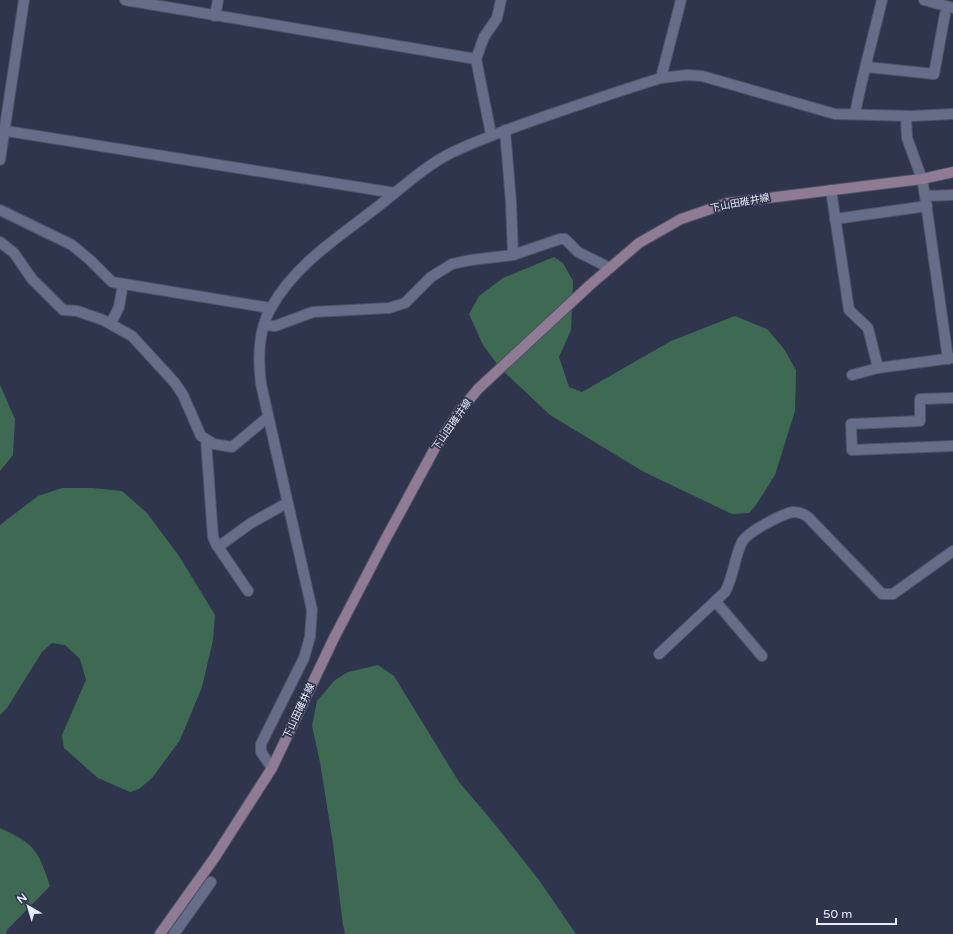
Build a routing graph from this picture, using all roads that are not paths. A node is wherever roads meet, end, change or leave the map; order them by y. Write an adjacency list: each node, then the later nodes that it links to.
1 (24, 0): 16 (street)
2 (125, 0): 9 (street)
3 (218, 0): 9 (street)
4 (501, 0): 10 (street)
5 (681, 0): 12 (street)
6 (882, 0): 11 (street)
7 (924, 0): 8 (street)
8 (949, 11): 11 (street)
9 (215, 16): 10 (street)
10 (476, 60): 18 (street)
11 (866, 67): 13 (street)
12 (661, 78): 13 (street); 17 (street)
13 (855, 114): 15 (street)
14 (953, 114): 15 (street)
15 (906, 116): 21 (street)
16 (2, 130): 19 (street); 23 (street)
17 (505, 130): 18 (street); 29 (street)
18 (491, 134): 23 (street)
19 (0, 160)
20 (953, 172): 21 (main road, 下山田碓井線)
21 (922, 179): 22 (main road, 下山田碓井線); 25 (street)
22 (831, 190): 27 (street); 30 (main road, 下山田碓井線)
23 (395, 194): 32 (street)
24 (953, 195): 25 (street)
25 (926, 201): 27 (street); 35 (street)
26 (0, 210): 31 (street)
27 (835, 219): 36 (street)
28 (0, 242): 33 (street)
29 (513, 255): 30 (street); 34 (street)
30 (610, 268): 49 (main road, 下山田碓井線)
31 (123, 284): 32 (street); 33 (street)
32 (270, 308): 34 (street)
33 (111, 323): 40 (street)
34 (264, 325): 39 (street)
35 (950, 358): 36 (street)
36 (878, 368): 37 (street)
37 (852, 375)
38 (953, 398): 41 (street)
39 (268, 417): 40 (street); 42 (street)
40 (206, 440): 43 (street)
41 (953, 446)
42 (287, 503): 43 (street); 49 (street)
43 (218, 548): 45 (street)
44 (953, 551): 46 (street)
45 (248, 591)
46 (716, 602): 47 (street); 48 (street)
47 (659, 654)
48 (762, 656)
49 (272, 768): 51 (main road, 下山田碓井線)
50 (211, 882): 52 (street)
51 (160, 934)
52 (174, 934)

